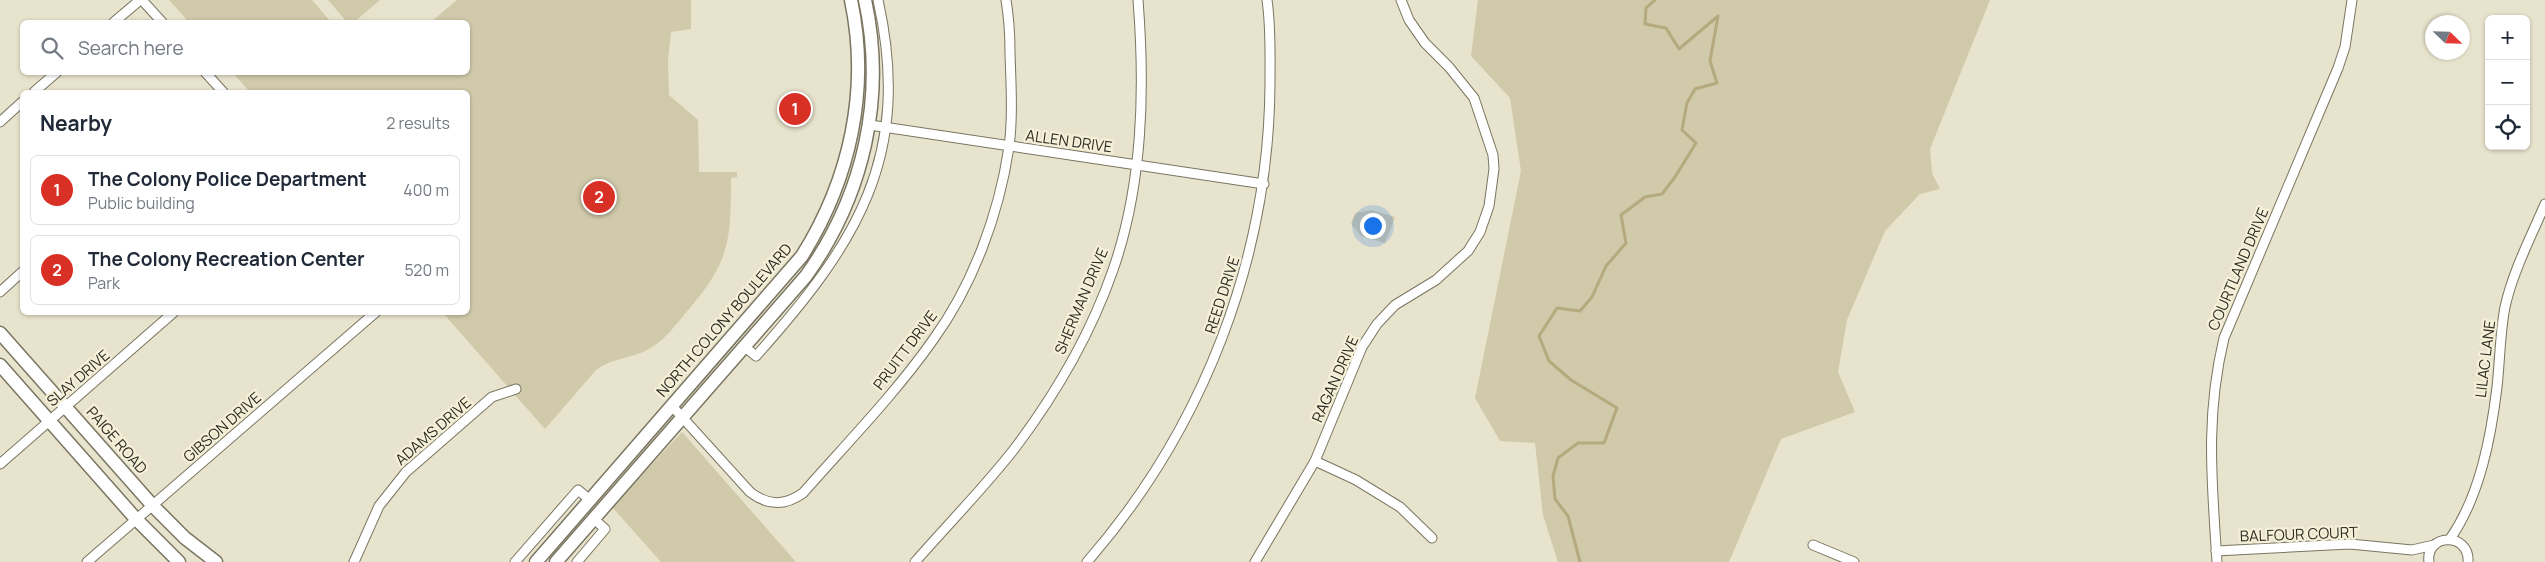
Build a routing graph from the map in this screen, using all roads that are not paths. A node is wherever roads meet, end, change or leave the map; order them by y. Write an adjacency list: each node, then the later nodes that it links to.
1 (141, 0): 10 (street); 11 (street)
2 (851, 0): 17 (main road, NORTH COLONY BOULEVARD)
3 (865, 0): 19 (main road)
4 (878, 0): 20 (street)
5 (1006, 0): 21 (street, PRUITT DRIVE)
6 (1138, 0): 22 (street, SHERMAN DRIVE)
7 (1267, 0): 23 (street, REED DRIVE)
8 (1401, 0): 37 (street, RAGAN DRIVE)
9 (2352, 0): 50 (street, COURTLAND DRIVE)
10 (116, 20)
11 (160, 20)
12 (54, 75): 14 (street)
13 (208, 75): 15 (street)
14 (36, 90)
15 (221, 90)
16 (20, 104): 18 (street)
17 (855, 121): 19 (main road); 34 (main road, NORTH COLONY BOULEVARD)
18 (0, 122)
19 (870, 125): 20 (street, ALLEN DRIVE); 30 (main road)
20 (886, 128): 21 (street, ALLEN DRIVE); 30 (street)
21 (1009, 146): 22 (street, ALLEN DRIVE); 35 (street, PRUITT DRIVE)
22 (1136, 165): 23 (street, ALLEN DRIVE); 62 (street, SHERMAN DRIVE)
23 (1264, 184): 63 (street, REED DRIVE)
24 (2545, 204): 43 (street, LILAC LANE)
25 (20, 274): 26 (street)
26 (0, 292)
27 (171, 315): 33 (street, SLAY DRIVE)
28 (373, 315): 40 (street, GIBSON DRIVE)
29 (0, 333): 33 (main road, PAIGE ROAD)
30 (745, 347): 35 (main road)
31 (0, 365): 36 (main road)
32 (516, 389): 57 (street, ADAMS DRIVE)
33 (66, 406): 36 (street, SLAY DRIVE); 40 (main road, PAIGE ROAD)
34 (672, 406): 35 (street, PRUITT DRIVE); 39 (main road, NORTH COLONY BOULEVARD)
35 (682, 418): 42 (main road)
36 (50, 420): 38 (street, SLAY DRIVE); 41 (main road)
37 (1315, 461): 44 (street); 52 (street, RAGAN DRIVE)
38 (0, 464)
39 (590, 500): 58 (street); 59 (main road, NORTH COLONY BOULEVARD)
40 (153, 506): 41 (street, GIBSON DRIVE); 56 (main road, PAIGE ROAD)
41 (136, 519): 54 (street, GIBSON DRIVE); 55 (main road)
42 (594, 519): 60 (main road); 61 (street)
43 (2463, 521): 45 (street, LILAC LANE); 46 (street, LILAC LANE)
44 (1432, 538)
45 (2450, 539): 46 (street); 48 (street, BALFOUR COURT)
46 (2462, 544): 51 (street)
47 (1813, 545): 64 (street)
48 (2434, 545): 49 (street, BALFOUR COURT); 53 (street)
49 (2412, 550): 50 (street, BALFOUR COURT); 53 (street, BALFOUR COURT)
50 (2216, 551): 65 (street, COURTLAND DRIVE)
51 (2468, 558): 66 (street)
52 (1260, 560)
53 (2429, 560)
54 (87, 562)
55 (179, 562)
56 (216, 562)
57 (354, 562)
58 (515, 562)
59 (536, 562)
60 (556, 562)
61 (577, 562)
62 (914, 562)
63 (1087, 562)
64 (1854, 562)
65 (2217, 562)
66 (2476, 562)

